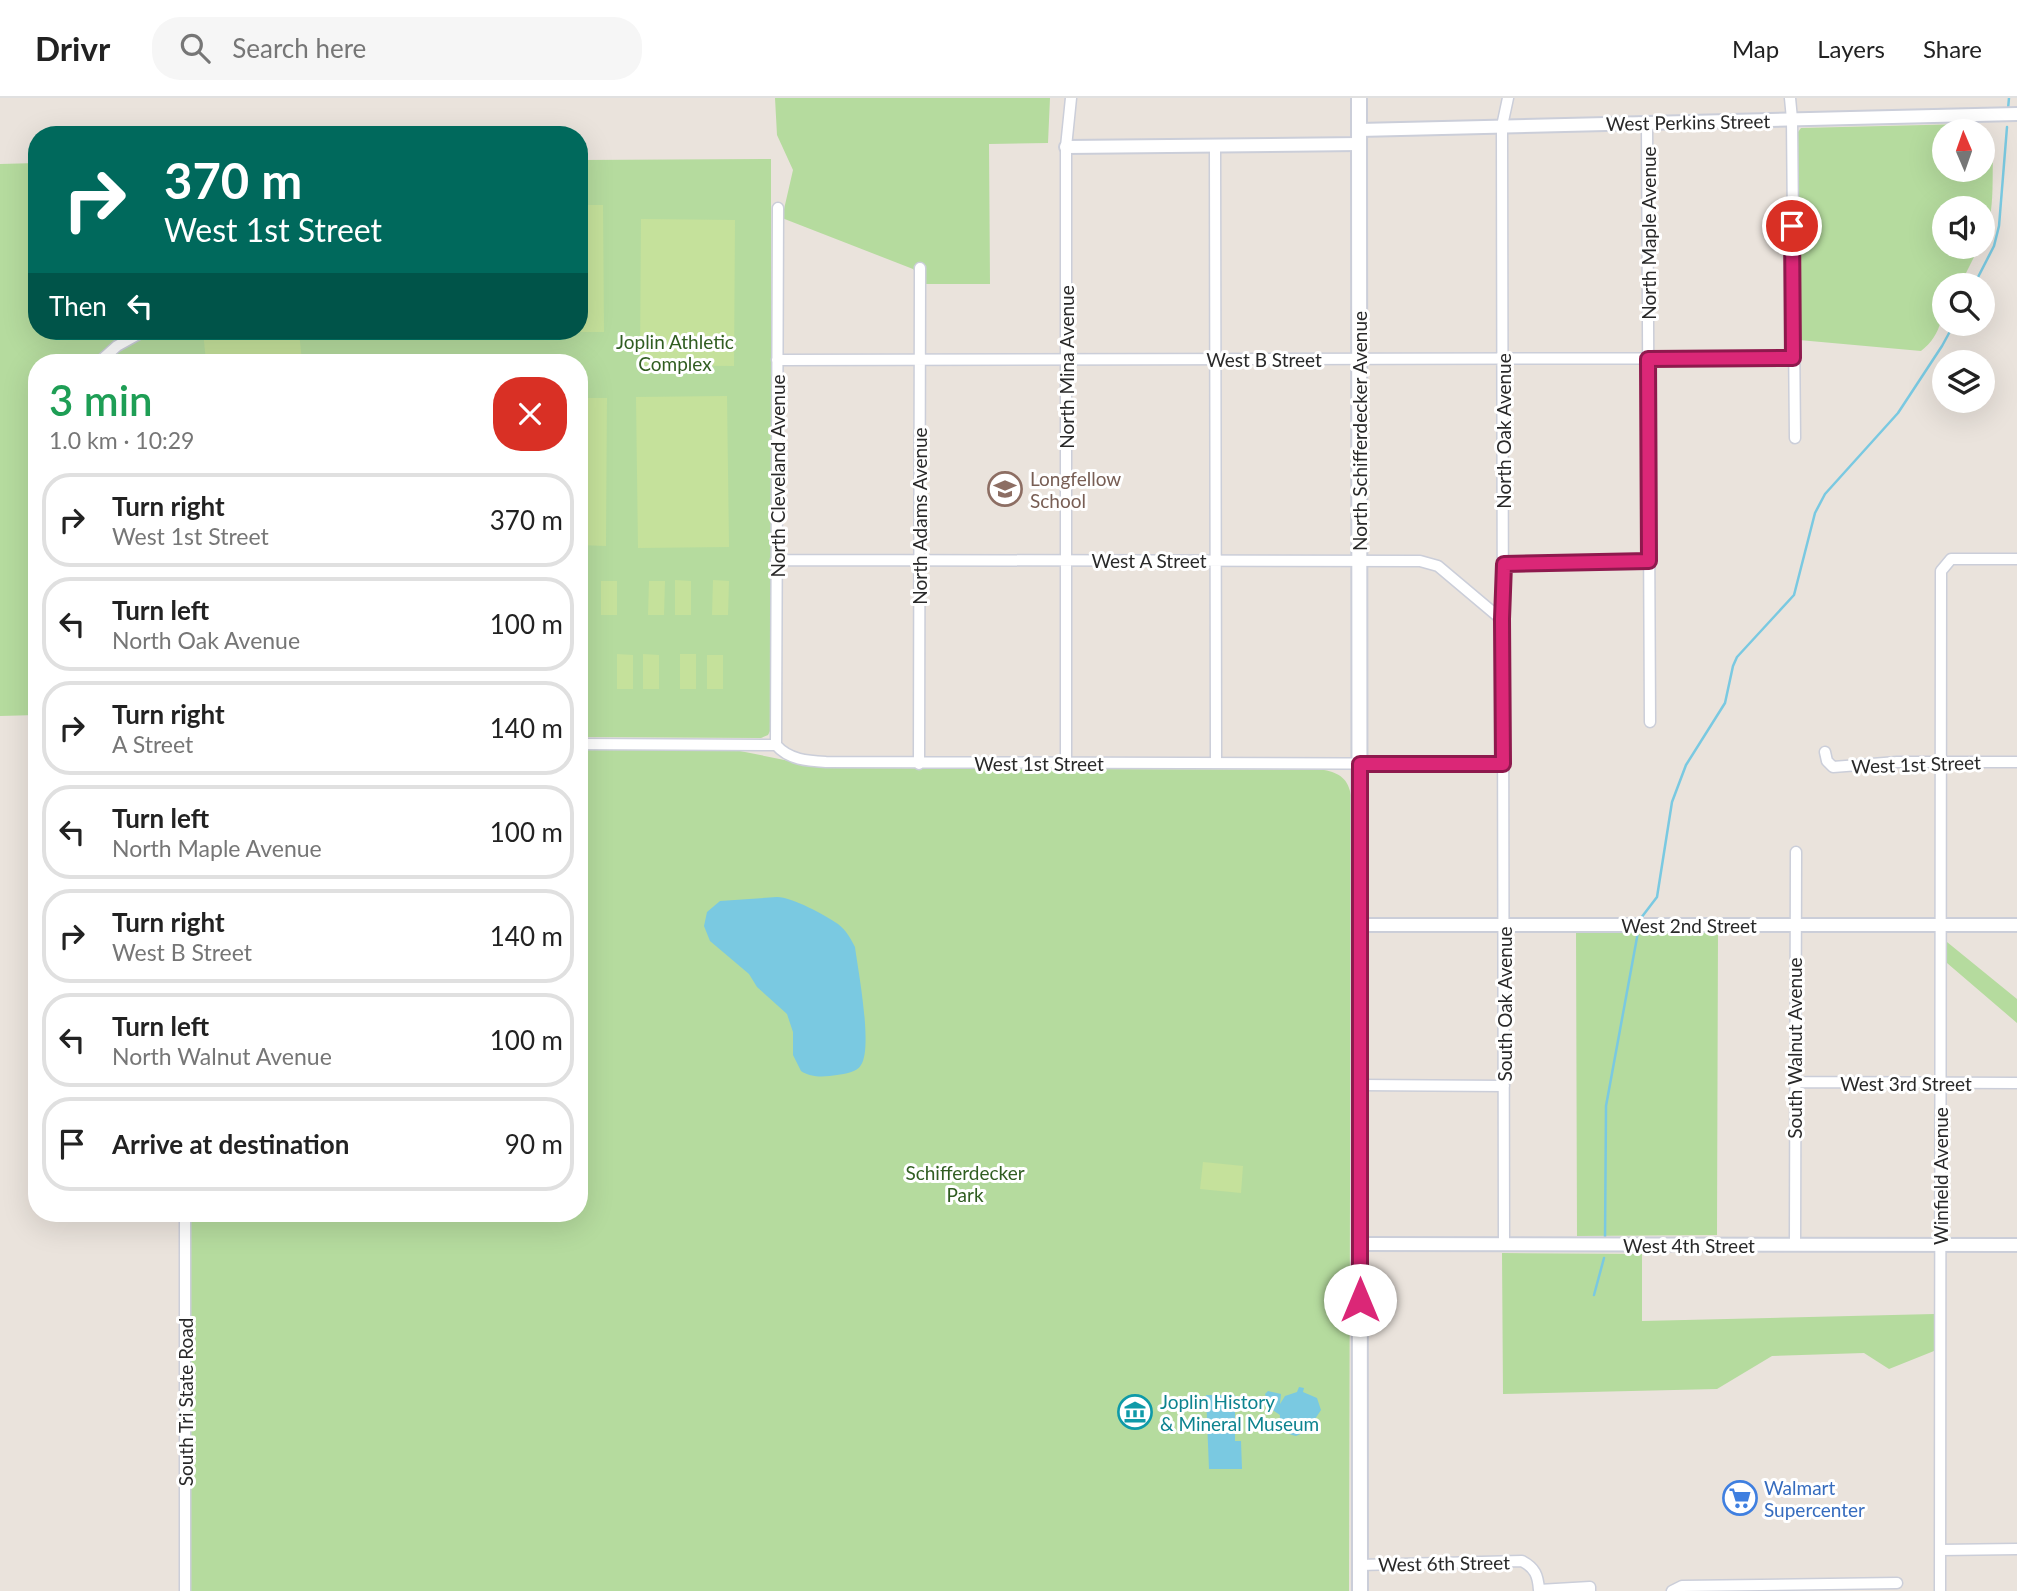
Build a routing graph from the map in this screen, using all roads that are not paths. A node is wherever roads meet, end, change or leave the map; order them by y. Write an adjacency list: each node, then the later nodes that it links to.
1 (1071, 98): 11 (street, North Mina Avenue)
2 (1359, 98): 9 (main road, North Schifferdecker Avenue)
3 (1508, 98): 8 (street, North Oak Avenue)
4 (1790, 98): 6 (street)
5 (2017, 114): 6 (street, West Perkins Street)
6 (1792, 120): 7 (street, West Perkins Street); 16 (street)
7 (1647, 123): 8 (street, West Perkins Street); 21 (street, North Maple Avenue)
8 (1502, 126): 9 (street, West Perkins Street); 23 (street, North Oak Avenue)
9 (1359, 137): 10 (street, West Perkins Street); 20 (main road, North Schifferdecker Avenue)
10 (1215, 146): 11 (street, West Perkins Street); 19 (street)
11 (1066, 147): 18 (street, North Mina Avenue)
12 (778, 208): 22 (street, North Cleveland Avenue)
13 (920, 268): 17 (street, North Adams Avenue)
14 (128, 340): 15 (street)
15 (108, 354)
16 (1793, 358): 21 (street, West B Street); 24 (street)
17 (918, 359): 18 (street, West B Street); 22 (street, West B Street); 30 (street, North Adams Avenue)
18 (1066, 359): 19 (street, West B Street); 27 (street, North Mina Avenue)
19 (1216, 359): 20 (street, West B Street); 28 (street)
20 (1359, 359): 23 (street, West B Street); 29 (main road, North Schifferdecker Avenue)
21 (1648, 359): 23 (street, West B Street); 31 (street, North Maple Avenue)
22 (777, 360): 26 (street, North Cleveland Avenue)
23 (1503, 360): 32 (street, North Oak Avenue)
24 (1795, 438)
25 (2017, 559): 39 (street, Winfield Avenue)
26 (776, 560): 30 (street, West A Street); 36 (street, North Cleveland Avenue)
27 (1066, 560): 28 (street, West A Street); 30 (street, West A Street); 38 (street, North Mina Avenue)
28 (1216, 560): 29 (street, West A Street); 41 (street)
29 (1359, 560): 33 (street, West A Street); 43 (main road, North Schifferdecker Avenue)
30 (919, 561): 42 (street, North Adams Avenue)
31 (1649, 561): 32 (street); 34 (street, North Maple Avenue)
32 (1504, 564): 33 (street, North Oak Avenue)
33 (1502, 619): 44 (street, North Oak Avenue)
34 (1650, 722)
35 (588, 744): 36 (street, West 1st Street)
36 (776, 745): 42 (street, West 1st Street)
37 (1825, 752): 39 (street, West 1st Street)
38 (1066, 762): 41 (street, West 1st Street); 42 (street, West 1st Street)
39 (1940, 762): 40 (street, West 1st Street); 49 (street, Winfield Avenue)
40 (2017, 762)
41 (1216, 763): 43 (street, West 1st Street)
42 (919, 764)
43 (1360, 764): 44 (street, West 1st Street); 46 (main road, North Schifferdecker Avenue)
44 (1503, 764): 47 (street, South Oak Avenue)
45 (1796, 852): 48 (street, South Walnut Avenue)
46 (1360, 925): 47 (street, West 2nd Street); 54 (main road, North Schifferdecker Avenue)
47 (1504, 925): 48 (street, West 2nd Street); 55 (street, South Oak Avenue)
48 (1795, 925): 49 (street, West 2nd Street); 51 (street, South Walnut Avenue)
49 (1940, 925): 50 (street, West 2nd Street); 53 (street, Winfield Avenue)
50 (2017, 925)
51 (1794, 1082): 53 (street, West 3rd Street); 59 (street, South Walnut Avenue)
52 (2017, 1083): 53 (street, West 3rd Street)
53 (1940, 1084): 60 (street, Winfield Avenue)
54 (1360, 1085): 55 (street); 57 (main road, North Schifferdecker Avenue)
55 (1504, 1086): 58 (street, South Oak Avenue)
56 (185, 1222): 67 (street, South Tri State Road)
57 (1360, 1244): 58 (street, West 4th Street); 64 (main road, North Schifferdecker Avenue)
58 (1504, 1244): 59 (street, West 4th Street)
59 (1795, 1245): 60 (street, West 4th Street)
60 (1940, 1245): 61 (street, West 4th Street); 63 (street, Winfield Avenue)
61 (2017, 1245)
62 (2017, 1549): 63 (street)
63 (1940, 1550): 71 (street, Winfield Avenue)
64 (1359, 1565): 68 (main road, North Schifferdecker Avenue); 69 (street, West 6th Street)
65 (1898, 1583): 66 (street)
66 (1749, 1588): 70 (street)
67 (185, 1591)
68 (1360, 1591)
69 (1590, 1591)
70 (1672, 1591)
71 (1940, 1591)

